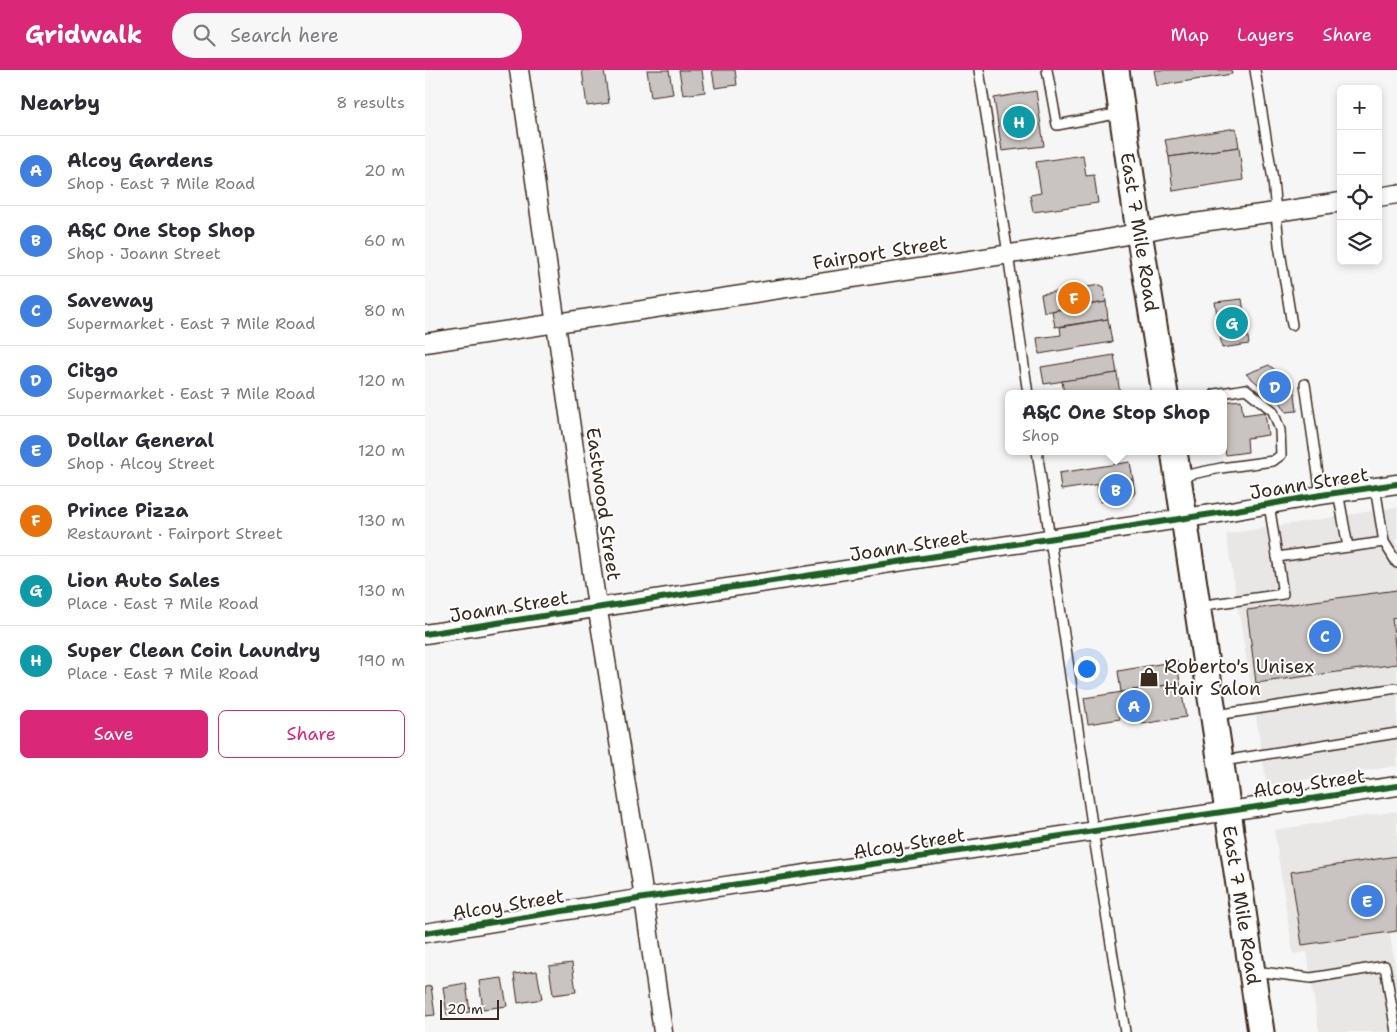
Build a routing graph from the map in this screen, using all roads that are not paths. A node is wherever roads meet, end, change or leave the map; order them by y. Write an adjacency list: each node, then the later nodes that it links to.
1 (519, 70): 13 (street, Eastwood Street)
2 (979, 70): 12 (lane)
3 (1047, 70): 6 (lane)
4 (1116, 70): 6 (street, East 7 Mile Road)
5 (1255, 70): 10 (lane)
6 (1122, 113): 11 (street, East 7 Mile Road)
7 (1397, 194): 8 (street)
8 (1382, 196)
9 (1337, 203): 10 (street, Fairport Street)
10 (1276, 212): 11 (street, Fairport Street); 14 (lane)
11 (1139, 232): 12 (street, Fairport Street); 18 (street, East 7 Mile Road)
12 (1008, 254): 13 (street, Fairport Street); 17 (lane)
13 (557, 323): 15 (street, Fairport Street); 34 (street, Eastwood Street)
14 (1292, 326)
15 (425, 343)
16 (1305, 384): 25 (lane)
17 (1027, 390)
18 (1164, 390)
19 (1227, 392): 22 (lane)
20 (1038, 455): 28 (lane)
21 (1175, 455): 22 (street, East 7 Mile Road)
22 (1178, 477): 27 (street, East 7 Mile Road)
23 (1397, 484): 24 (street, Joann Street)
24 (1375, 487): 25 (street, Joann Street); 29 (lane)
25 (1329, 493): 26 (street, Joann Street); 30 (lane)
26 (1269, 504): 27 (street, Joann Street); 31 (lane)
27 (1185, 518): 28 (street, Joann Street); 33 (street, East 7 Mile Road)
28 (1049, 538): 34 (street, Joann Street); 42 (lane)
29 (1384, 542): 30 (lane); 32 (lane)
30 (1348, 547): 31 (lane)
31 (1277, 557): 33 (lane)
32 (1397, 563)
33 (1198, 606): 37 (street, East 7 Mile Road)
34 (598, 608): 35 (street, Joann Street); 43 (street, Eastwood Street)
35 (425, 634)
36 (1397, 688): 37 (lane)
37 (1213, 716): 39 (street, East 7 Mile Road)
38 (1397, 733): 39 (lane)
39 (1220, 762): 41 (street, East 7 Mile Road)
40 (1397, 786): 41 (street, Alcoy Street)
41 (1227, 811): 42 (street, Alcoy Street); 45 (street, East 7 Mile Road)
42 (1093, 831): 43 (street, Alcoy Street); 47 (lane)
43 (644, 898): 44 (street, Alcoy Street); 46 (street, Eastwood Street)
44 (425, 933)
45 (1252, 971): 48 (street, East 7 Mile Road); 49 (lane)
46 (663, 1032)
47 (1125, 1032)
48 (1261, 1032)
49 (1395, 1032)

